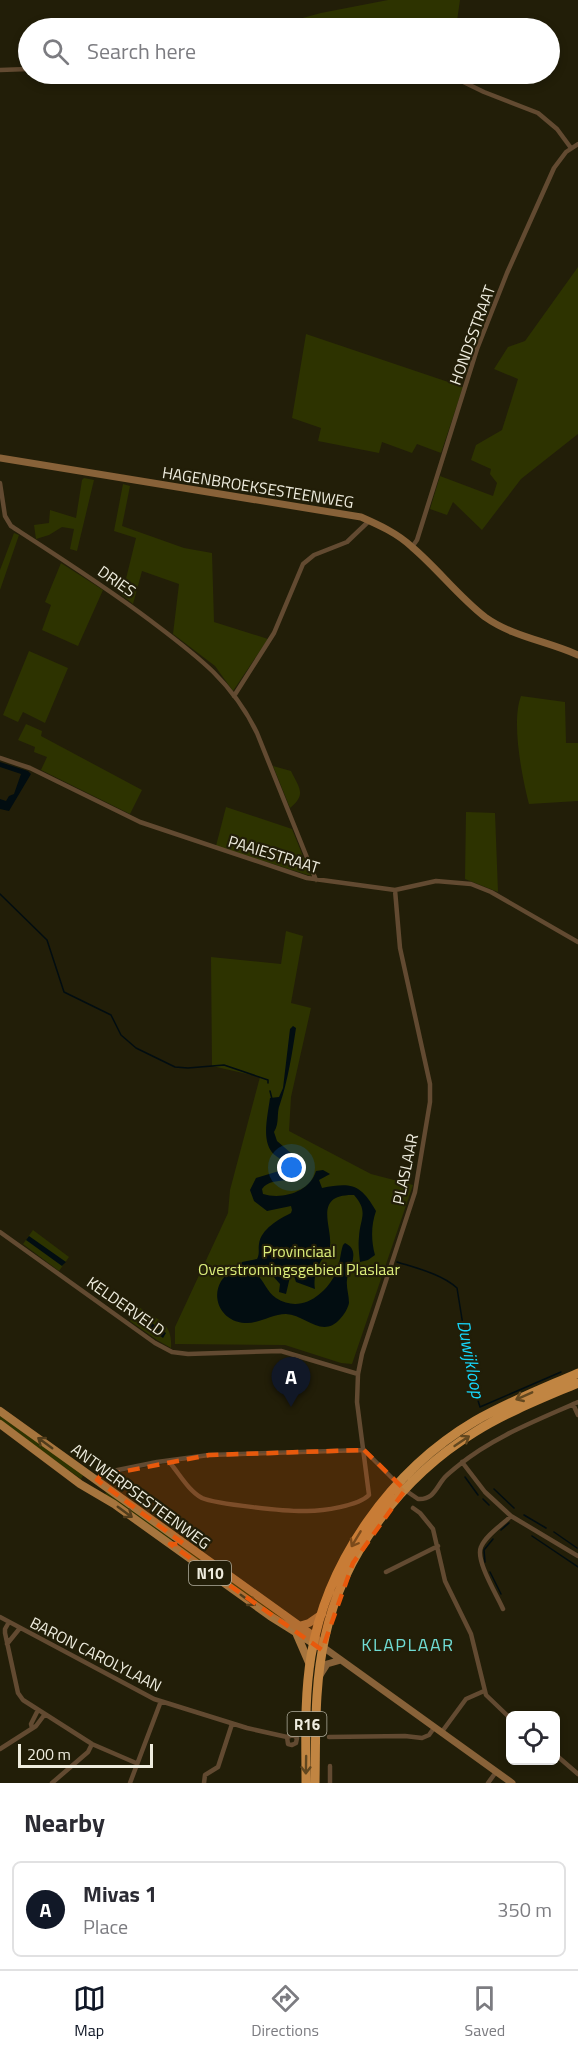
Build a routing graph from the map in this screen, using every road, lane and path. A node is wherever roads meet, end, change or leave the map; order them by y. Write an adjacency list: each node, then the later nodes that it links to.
1 (18, 69): 2 (street)
2 (0, 70)
3 (468, 84): 5 (street)
4 (578, 144): 5 (street, HONDSSTRAAT)
5 (572, 148): 9 (street, HONDSSTRAAT)
6 (0, 458): 8 (street, HAGENBROEKSESTEENWEG)
7 (0, 483): 11 (street, DRIES)
8 (369, 521): 9 (street, HAGENBROEKSESTEENWEG); 11 (street)
9 (412, 547): 10 (street, HAGENBROEKSESTEENWEG)
10 (578, 655)
11 (234, 696): 13 (street, DRIES)
12 (0, 758): 13 (street, PAAIESTRAAT)
13 (316, 880): 14 (street, PAAIESTRAAT)
14 (395, 890): 15 (street, PAAIESTRAAT); 18 (street, PLASLAAR)
15 (578, 942)
16 (0, 1232): 18 (street, KELDERVELD)
17 (578, 1373): 30 (highway, R16, one-way to 30)
18 (358, 1374): 24 (street, PLASLAAR)
19 (578, 1383): 30 (highway, R16, one-way to 19)
20 (576, 1403): 22 (street); 26 (street)
21 (0, 1411): 27 (main road, ANTWERPSESTEENWEG / N10, one-way to 21)
22 (578, 1415)
23 (0, 1424): 29 (main road, ANTWERPSESTEENWEG / N10)
24 (364, 1450): 25 (street); 25 (street, PLASLAAR); 30 (street)
25 (172, 1460): 28 (street)
26 (462, 1462): 30 (street); 32 (street)
27 (89, 1474): 28 (main road, ANTWERPSESTEENWEG / N10); 29 (main road)
28 (97, 1480): 33 (main road, ANTWERPSESTEENWEG / N10)
29 (80, 1484): 34 (main road, ANTWERPSESTEENWEG / N10, one-way to 34)
30 (401, 1487): 39 (highway, R16, one-way to 39); 45 (highway, R16)
31 (413, 1508): 35 (street)
32 (511, 1516): 36 (street); 38 (street)
33 (176, 1538): 34 (main road); 44 (main road, ANTWERPSESTEENWEG / N10)
34 (170, 1544): 44 (main road, ANTWERPSESTEENWEG / N10, one-way to 44)
35 (438, 1546): 37 (street); 50 (street)
36 (578, 1556)
37 (386, 1572)
38 (504, 1609)
39 (321, 1614): 44 (main road); 45 (highway, R16)
40 (0, 1617): 41 (street)
41 (9, 1622): 42 (street, BARON CAROLYLAAN); 43 (street, BARON CAROLYLAAN); 46 (street)
42 (0, 1625)
43 (20, 1628): 46 (street); 51 (street, BARON CAROLYLAAN)
44 (297, 1629): 45 (main road, ANTWERPSESTEENWEG / N10); 48 (main road)
45 (317, 1643): 47 (street, ANTWERPSESTEENWEG); 48 (highway, R16); 49 (highway, R16)
46 (7, 1644): 52 (street)
47 (341, 1660): 49 (street); 57 (street, ANTWERPSESTEENWEG)
48 (310, 1665): 70 (highway, R16, one-way to 70)
49 (318, 1679): 71 (highway, R16)
50 (484, 1690): 54 (street); 57 (street)
51 (161, 1701): 55 (street, BARON CAROLYLAAN); 63 (street)
52 (38, 1710): 53 (street); 56 (street)
53 (45, 1714): 56 (street); 60 (street)
54 (506, 1715)
55 (232, 1724): 58 (street, BARON CAROLYLAAN); 69 (street)
56 (32, 1728): 61 (street)
57 (438, 1730): 59 (street); 65 (street, ANTWERPSESTEENWEG)
58 (287, 1737)
59 (329, 1737)
60 (92, 1744): 63 (street); 67 (street)
61 (0, 1749)
62 (560, 1759): 66 (street)
63 (136, 1763): 68 (street)
64 (330, 1766): 72 (street)
65 (495, 1772): 73 (street); 74 (street, ANTWERPSESTEENWEG)
66 (578, 1774)
67 (52, 1783)
68 (130, 1783)
69 (204, 1783)
70 (306, 1783)
71 (315, 1783)
72 (330, 1783)
73 (488, 1783)
74 (512, 1783)

